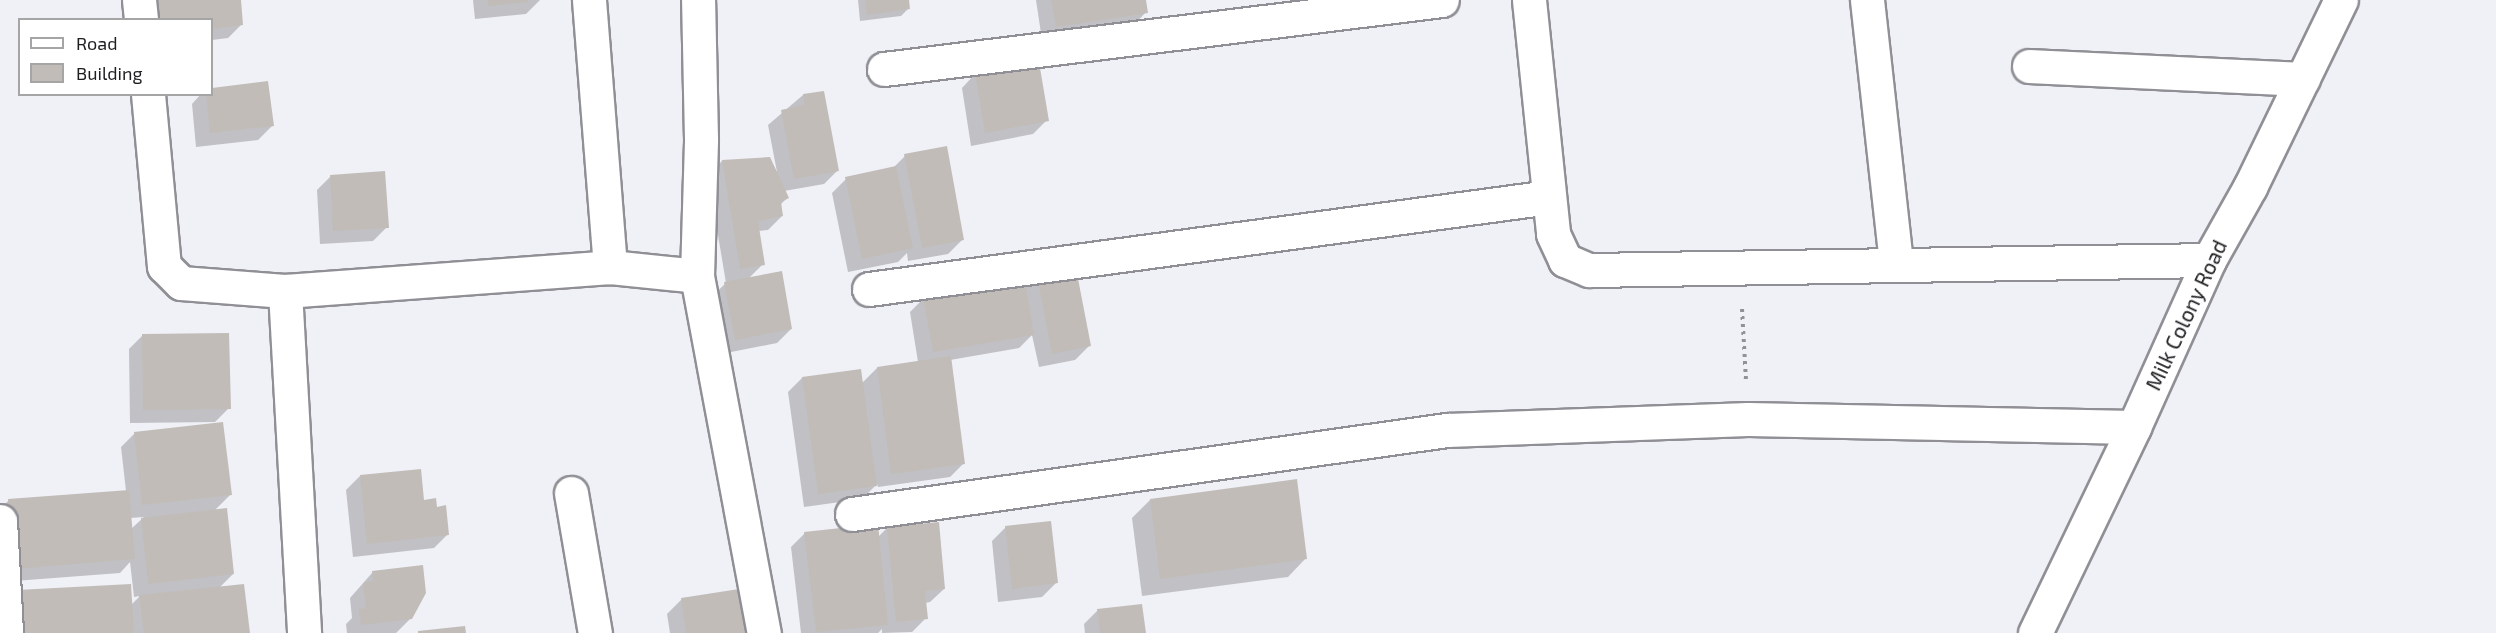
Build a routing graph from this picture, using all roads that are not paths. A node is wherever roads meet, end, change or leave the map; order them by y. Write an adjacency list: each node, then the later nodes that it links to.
1 (139, 0): 8 (street)
2 (589, 0): 16 (street)
3 (698, 0): 17 (street)
4 (1442, 0): 10 (street)
5 (1528, 0): 13 (street)
6 (1867, 0): 15 (street)
7 (2341, 0): 11 (street, Milk Colony Road)
8 (141, 18)
9 (2029, 66): 11 (street)
10 (884, 69)
11 (2303, 79): 14 (street, Milk Colony Road)
12 (148, 96): 19 (street)
13 (1549, 197): 15 (street); 18 (street)
14 (2209, 260): 15 (street); 20 (street, Milk Colony Road)
15 (1896, 264)
16 (610, 267): 17 (street); 19 (street)
17 (697, 276): 27 (street)
18 (869, 289)
19 (285, 291): 25 (street)
20 (2134, 427): 22 (street); 28 (street, Milk Colony Road)
21 (571, 493): 26 (street)
22 (852, 514)
23 (0, 521): 24 (street)
24 (6, 633)
25 (304, 633)
26 (595, 633)
27 (764, 633)
28 (2035, 633)

